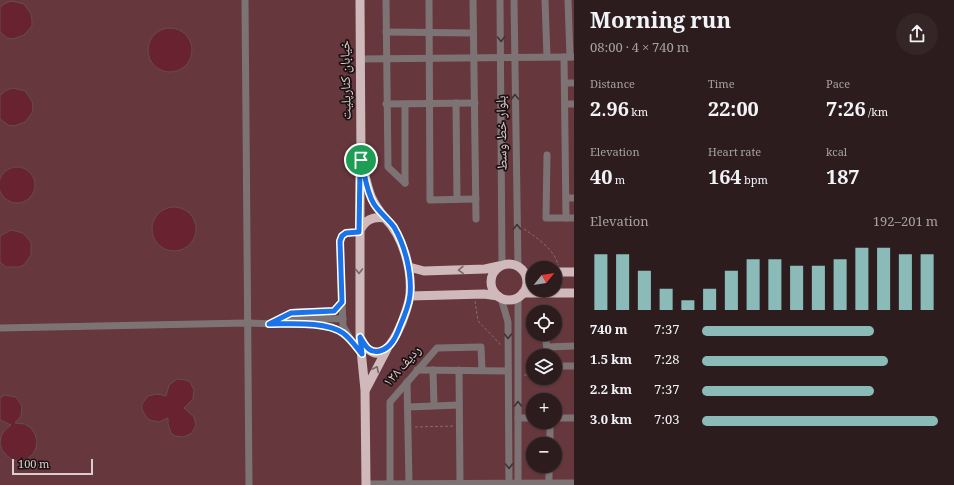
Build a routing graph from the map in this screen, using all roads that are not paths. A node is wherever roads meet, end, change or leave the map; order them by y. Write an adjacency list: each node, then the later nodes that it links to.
1 (245, 0): 53 (street)
2 (360, 0): 19 (main road, خیابان کنارپلیت)
3 (386, 0): 10 (street)
4 (429, 0): 11 (street)
5 (473, 0): 12 (street)
6 (500, 0): 13 (street, بلوار خط وسط, one-way to 13)
7 (514, 0): 14 (street, بلوار خط وسط)
8 (545, 0): 15 (street)
9 (568, 0): 16 (street)
10 (386, 32): 11 (street); 20 (street)
11 (430, 32): 12 (street); 17 (street)
12 (473, 33): 18 (street)
13 (501, 56): 14 (street); 18 (street); 41 (street, بلوار خط وسط)
14 (515, 57): 15 (street); 43 (street, بلوار خط وسط, one-way to 14)
15 (547, 57): 16 (street)
16 (569, 57): 21 (street)
17 (430, 58): 18 (street); 20 (street); 26 (street)
18 (475, 58): 23 (street)
19 (360, 59): 20 (street); 31 (main road, خیابان کنارپلیت)
20 (386, 59): 24 (street)
21 (565, 83): 22 (street); 28 (street)
22 (574, 83)
23 (475, 103): 27 (street); 35 (street)
24 (386, 104): 25 (street); 25 (street)
25 (405, 104): 26 (street)
26 (430, 104): 27 (street); 34 (street)
27 (456, 104): 34 (street)
28 (565, 104): 29 (street); 32 (street)
29 (574, 104)
30 (547, 155): 37 (street)
31 (361, 160): 36 (main road, خیابان کنارپلیت); 40 (main road, خیابان کنارپلیت)
32 (566, 198): 33 (street); 37 (street)
33 (574, 198)
34 (457, 199): 35 (street)
35 (476, 199): 39 (street)
36 (385, 218): 40 (main road); 42 (main road, خیابان کنارپلیت)
37 (566, 218): 38 (street)
38 (574, 218)
39 (476, 219)
40 (359, 232): 51 (street); 56 (main road, خیابان کنارپلیت, one-way to 56)
41 (501, 266): 42 (main road, one-way to 42); 43 (main road); 50 (main road)
42 (409, 267): 49 (main road, خیابان کنارپلیت)
43 (520, 268): 44 (main road); 48 (main road)
44 (526, 269)
45 (562, 272): 46 (main road)
46 (574, 272)
47 (574, 293): 48 (main road)
48 (521, 295): 50 (main road); 73 (street, one-way to 48)
49 (410, 296): 50 (main road); 60 (main road, خیابان کنارپلیت)
50 (499, 297): 67 (street, one-way to 67)
51 (342, 302): 52 (street); 54 (street)
52 (343, 319): 54 (street); 56 (street)
53 (247, 323): 54 (street); 55 (street); 87 (street)
54 (269, 324): 56 (street)
55 (0, 328)
56 (355, 338): 60 (main road); 69 (main road)
57 (547, 341): 59 (street)
58 (574, 346): 59 (street)
59 (548, 347)
60 (387, 349): 69 (main road, one-way to 60)
61 (562, 366): 62 (street)
62 (574, 366)
63 (417, 370): 64 (street); 66 (street, ردیف ۱۲۸); 68 (street, ردیف ۱۲۸)
64 (433, 370): 65 (street); 70 (street)
65 (459, 370): 66 (street); 71 (street)
66 (482, 370): 67 (street)
67 (508, 371): 84 (street, one-way to 84)
68 (407, 382): 72 (street); 82 (street, ردیف ۱۲۸)
69 (365, 390): 81 (main road)
70 (434, 405): 71 (street); 72 (street)
71 (459, 405): 79 (street)
72 (408, 407): 78 (street)
73 (518, 418): 74 (street); 85 (street)
74 (526, 418)
75 (562, 418): 76 (street)
76 (574, 418)
77 (550, 473): 86 (street)
78 (409, 483): 82 (street); 83 (street)
79 (460, 483): 83 (street); 84 (street)
80 (574, 483): 86 (street)
81 (366, 484): 82 (street)
82 (390, 484)
83 (436, 484)
84 (509, 484): 85 (street)
85 (518, 484): 86 (street)
86 (549, 484)
87 (249, 485)

